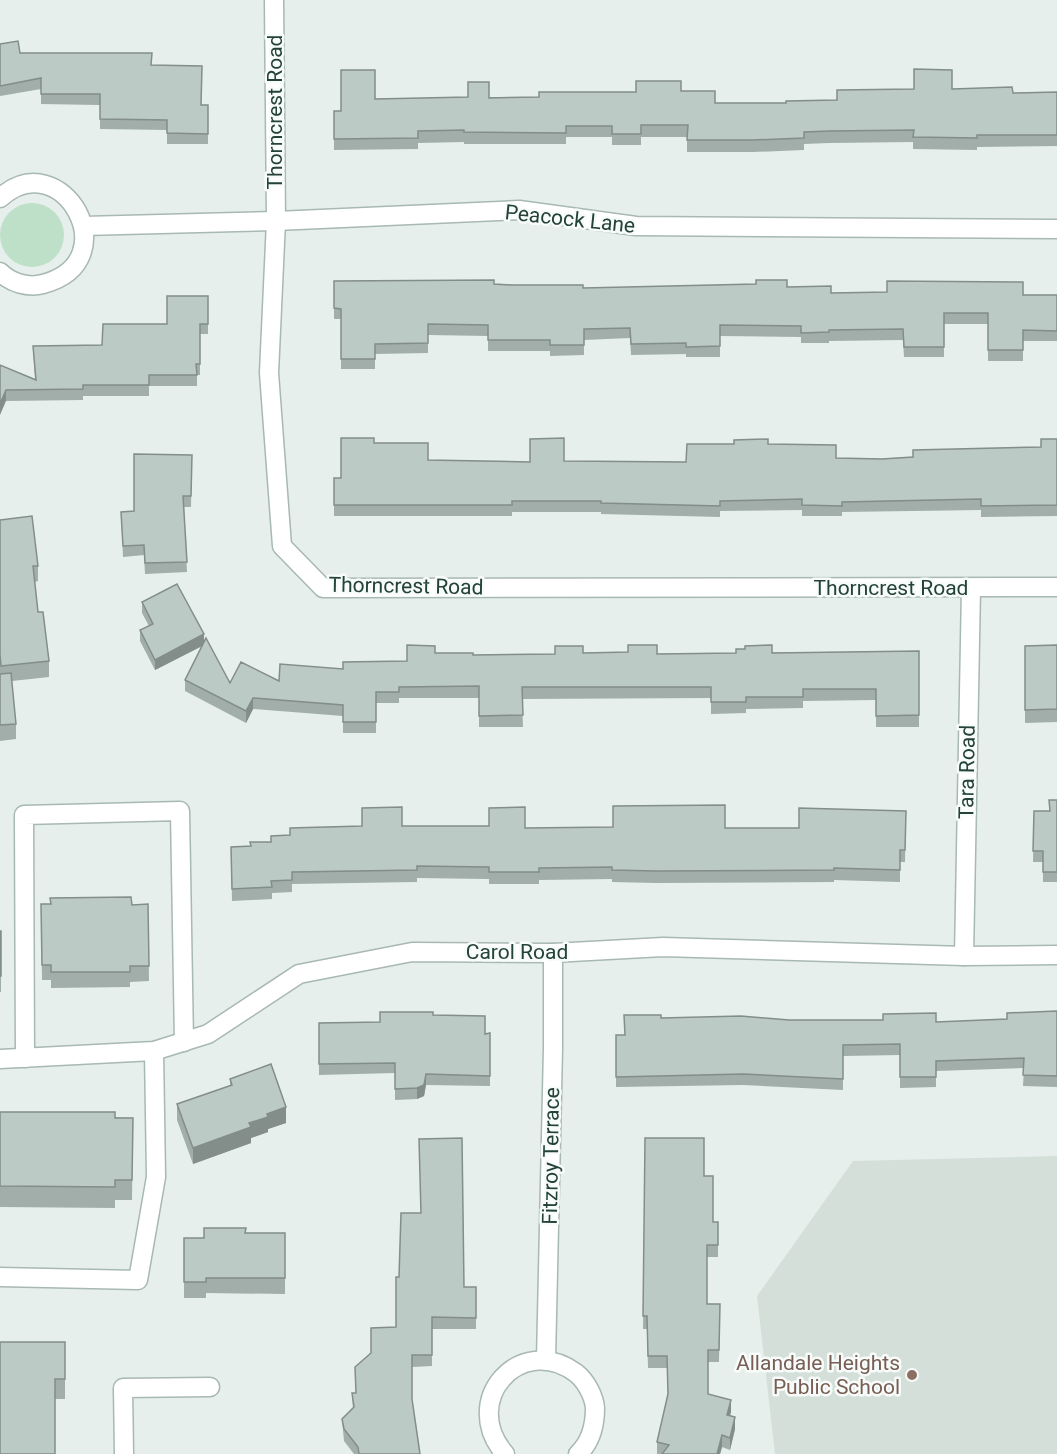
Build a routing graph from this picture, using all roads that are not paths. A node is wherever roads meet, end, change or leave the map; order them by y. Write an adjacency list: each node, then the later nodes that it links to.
1 (274, 0): 3 (street, Thorncrest Road)
2 (0, 198): 4 (street)
3 (276, 221): 4 (street, Peacock Lane); 5 (street, Peacock Lane); 8 (street, Thorncrest Road)
4 (84, 226): 6 (street)
5 (1057, 229)
6 (0, 272)
7 (1057, 586): 8 (street, Thorncrest Road)
8 (971, 588): 11 (street, Tara Road)
9 (553, 953): 11 (street, Carol Road); 12 (street, Carol Road); 17 (street, Fitzroy Terrace)
10 (1057, 955): 11 (street, Carol Road)
11 (964, 956)
12 (184, 1042): 13 (street, Carol Road); 14 (street)
13 (154, 1051): 14 (street, Carol Road); 16 (street)
14 (25, 1058): 15 (street, Carol Road)
15 (0, 1059)
16 (0, 1277)
17 (546, 1360): 20 (street); 21 (street)
18 (210, 1387): 19 (street)
19 (124, 1454)
20 (505, 1454)
21 (578, 1454)

